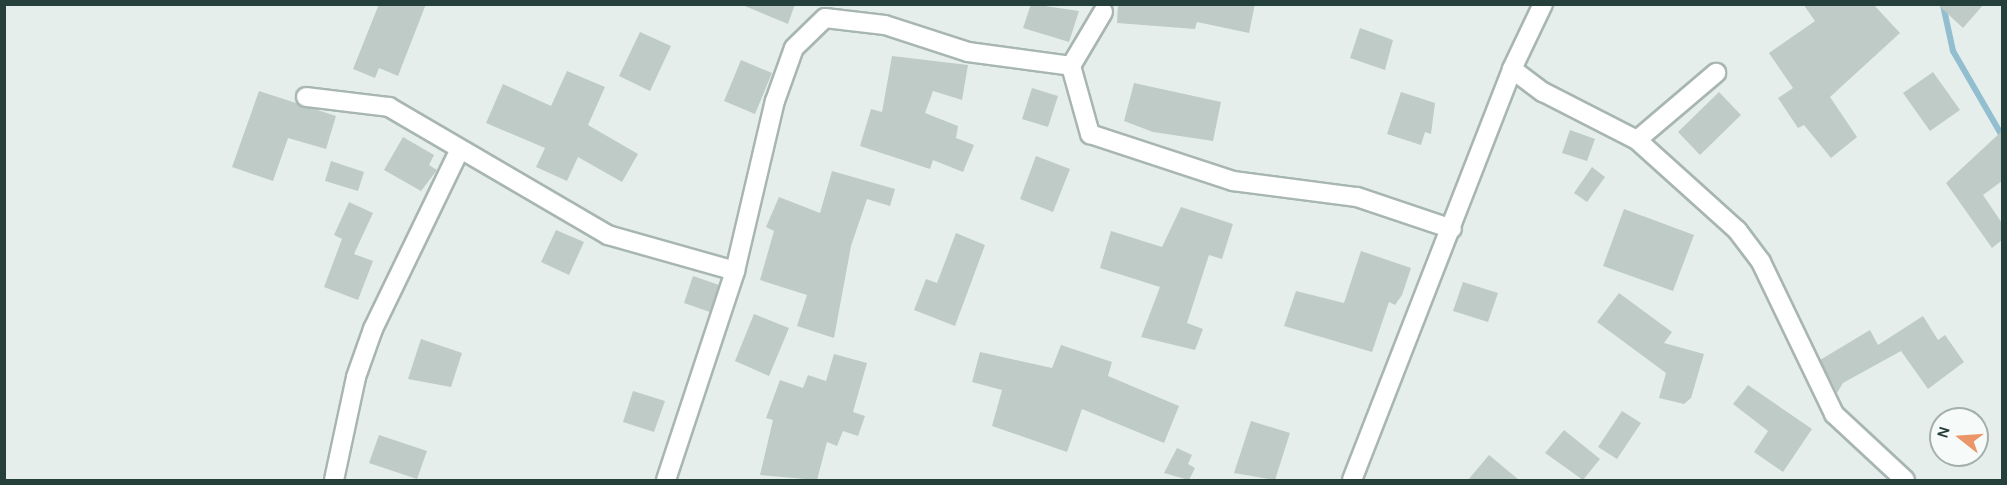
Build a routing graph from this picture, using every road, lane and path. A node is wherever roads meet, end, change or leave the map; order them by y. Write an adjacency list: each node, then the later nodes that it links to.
1 (1543, 4): 5 (street)
2 (826, 11): 4 (street); 11 (street)
3 (1102, 12): 4 (street)
4 (1071, 66): 10 (street)
5 (1512, 69): 8 (street); 10 (street)
6 (1716, 73): 8 (street)
7 (306, 97): 9 (street)
8 (1637, 140): 15 (street)
9 (459, 151): 11 (street); 12 (street)
10 (1452, 229): 14 (street)
11 (735, 271): 13 (street)
12 (334, 480)
13 (666, 480)
14 (1352, 480)
15 (1905, 480)

